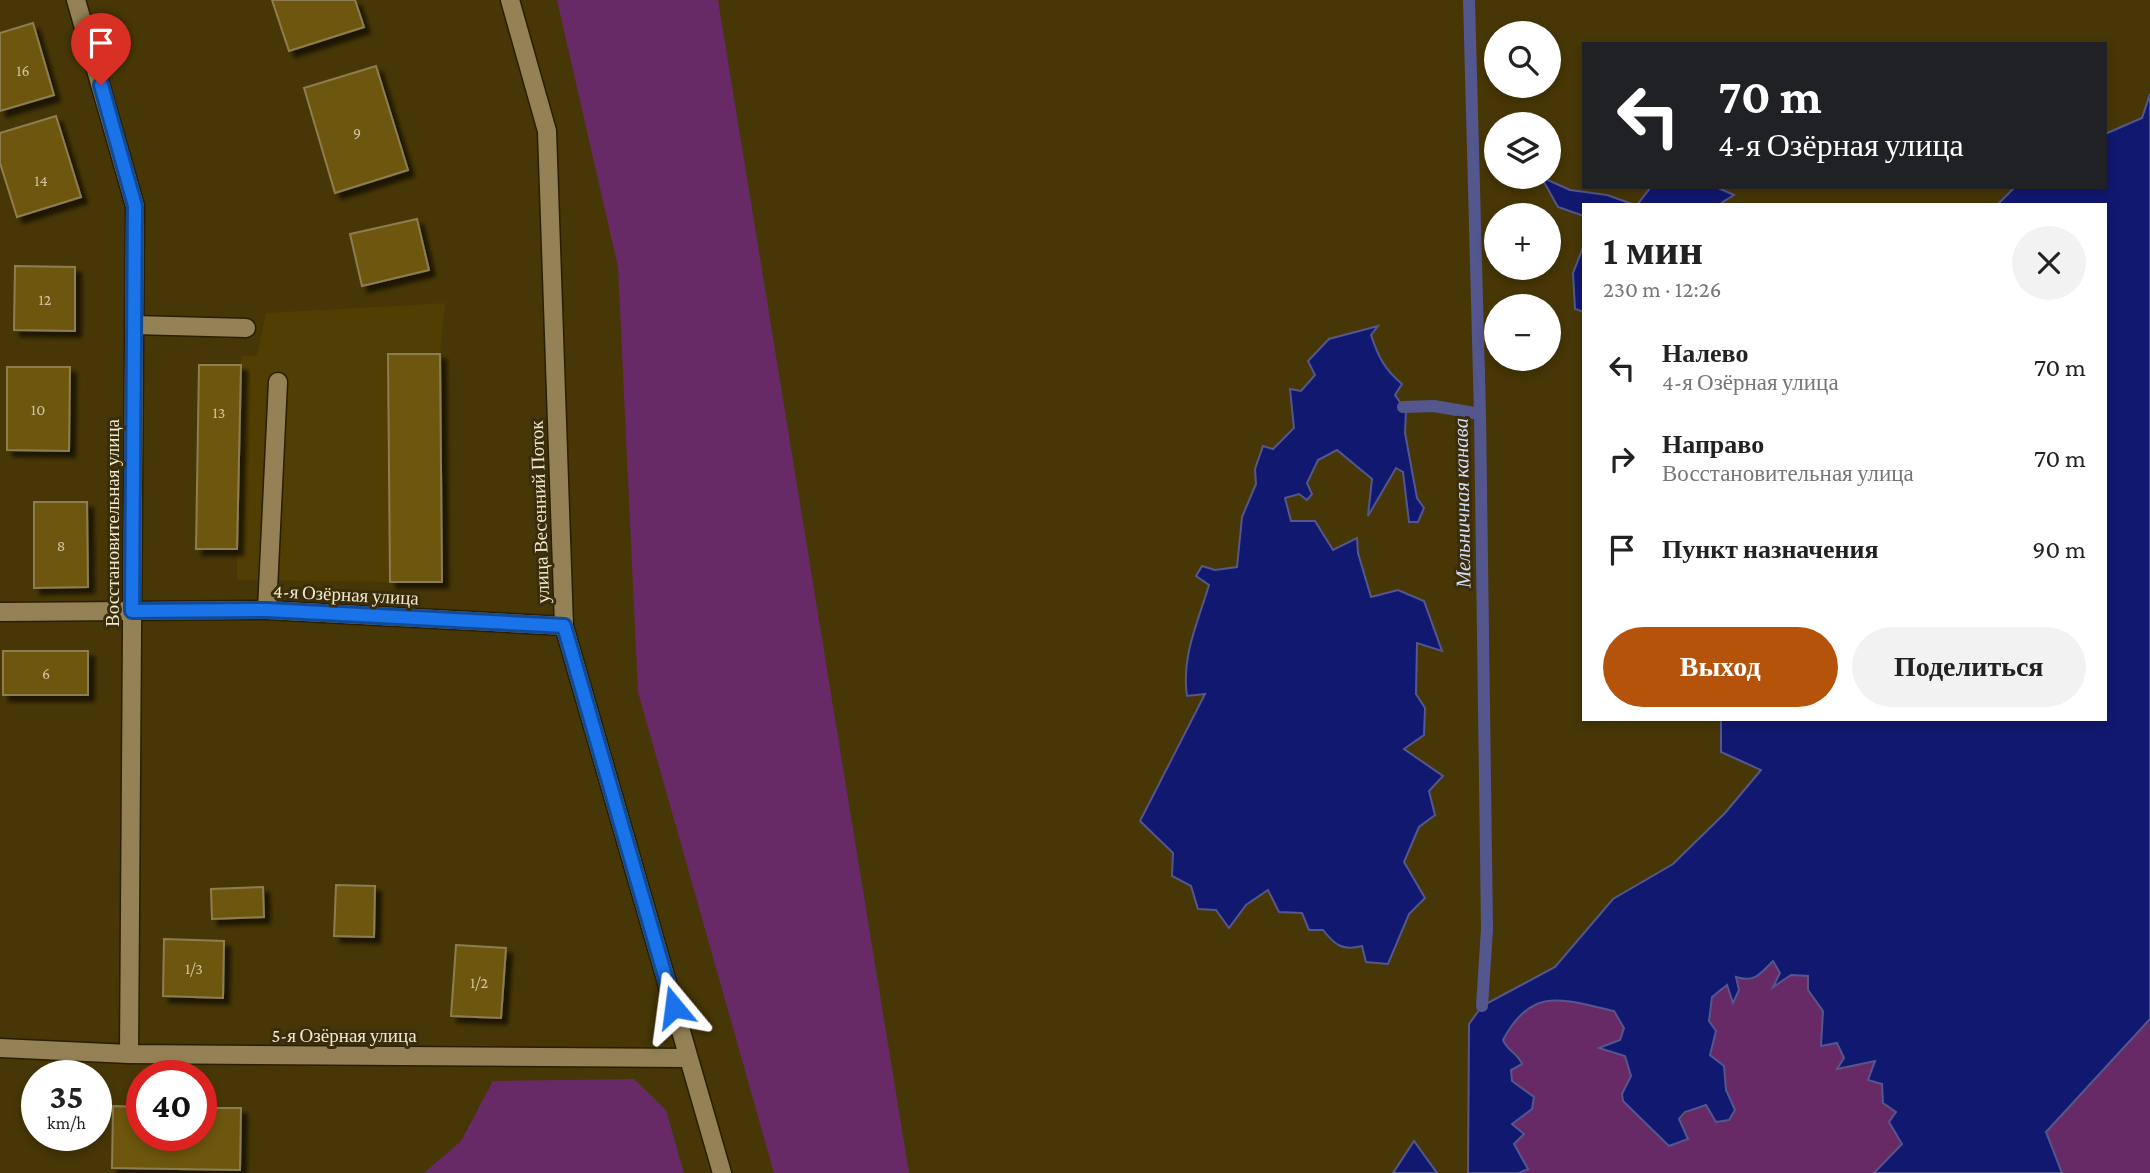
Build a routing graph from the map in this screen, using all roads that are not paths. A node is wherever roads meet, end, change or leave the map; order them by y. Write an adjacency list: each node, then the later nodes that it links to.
1 (76, 0): 3 (street, Восстановительная улица)
2 (510, 0): 9 (street, улица Весенний Поток)
3 (134, 325): 4 (street); 8 (street, Восстановительная улица)
4 (246, 328)
5 (278, 382): 6 (street)
6 (267, 610): 8 (street, 4-я Озёрная улица); 9 (street, 4-я Озёрная улица)
7 (0, 611): 8 (street, 4-я Озёрная улица)
8 (132, 611): 11 (street, Восстановительная улица)
9 (564, 626): 12 (street, улица Весенний Поток)
10 (0, 1048): 11 (street, 5-я Озёрная улица)
11 (129, 1054): 12 (street, 5-я Озёрная улица)
12 (688, 1058): 13 (street, улица Весенний Поток)
13 (722, 1173)

